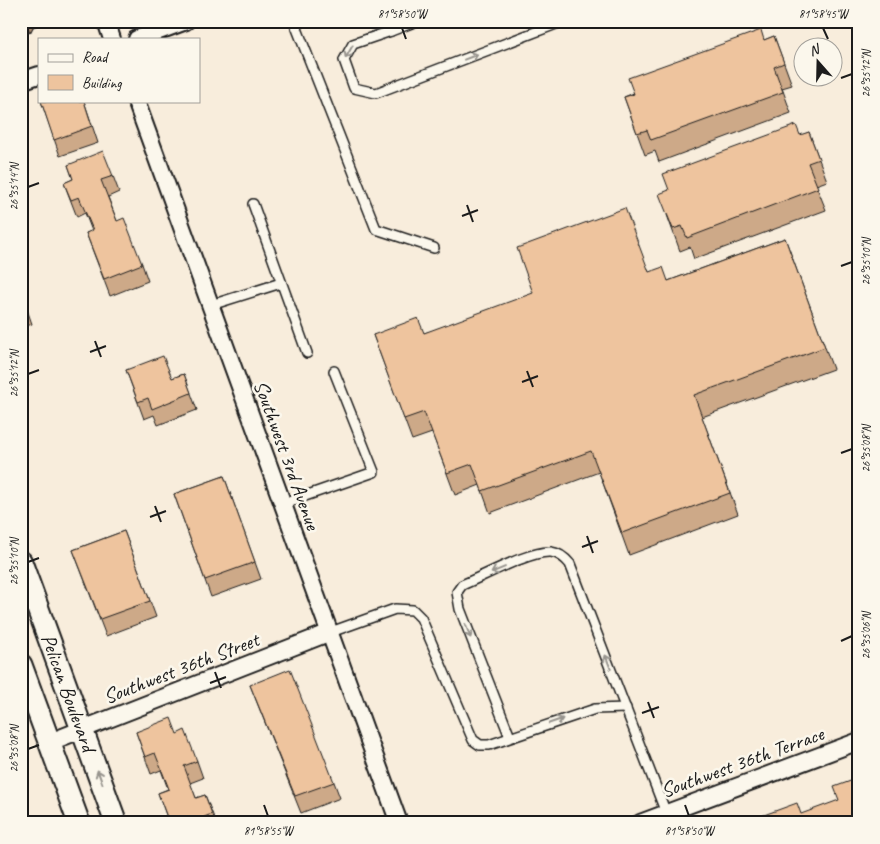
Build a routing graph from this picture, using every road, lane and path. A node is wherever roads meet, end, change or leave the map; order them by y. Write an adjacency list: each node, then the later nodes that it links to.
1 (106, 21): 8 (street)
2 (186, 21): 9 (street)
3 (294, 21): 14 (lane)
4 (388, 21): 7 (lane)
5 (417, 21): 7 (lane)
6 (564, 21): 7 (lane, one-way to 6)
7 (391, 31)
8 (112, 38)
9 (141, 38)
10 (38, 75): 11 (street)
11 (21, 81)
12 (136, 102): 16 (street, Southwest 3rd Avenue)
13 (253, 204): 15 (lane)
14 (434, 248)
15 (281, 282): 16 (lane); 17 (lane)
16 (211, 304): 19 (street, Southwest 3rd Avenue)
17 (307, 354)
18 (334, 371): 19 (lane)
19 (282, 504): 21 (street, Southwest 3rd Avenue)
20 (21, 562): 24 (street, Pelican Boulevard)
21 (328, 634): 24 (street, Southwest 36th Street); 25 (lane); 31 (street, Southwest 3rd Avenue)
22 (21, 665): 27 (street, Pelican Boulevard)
23 (626, 708): 25 (lane, one-way to 23); 25 (lane, one-way to 25); 28 (lane)
24 (82, 729): 27 (street, Southwest 36th Street); 30 (street, Pelican Boulevard, one-way to 24)
25 (510, 737)
26 (859, 741): 28 (street, Southwest 36th Terrace)
27 (50, 742): 29 (street, Pelican Boulevard)
28 (666, 813): 32 (street, Southwest 36th Terrace)
29 (80, 823)
30 (116, 823)
31 (399, 823)
32 (640, 823)

